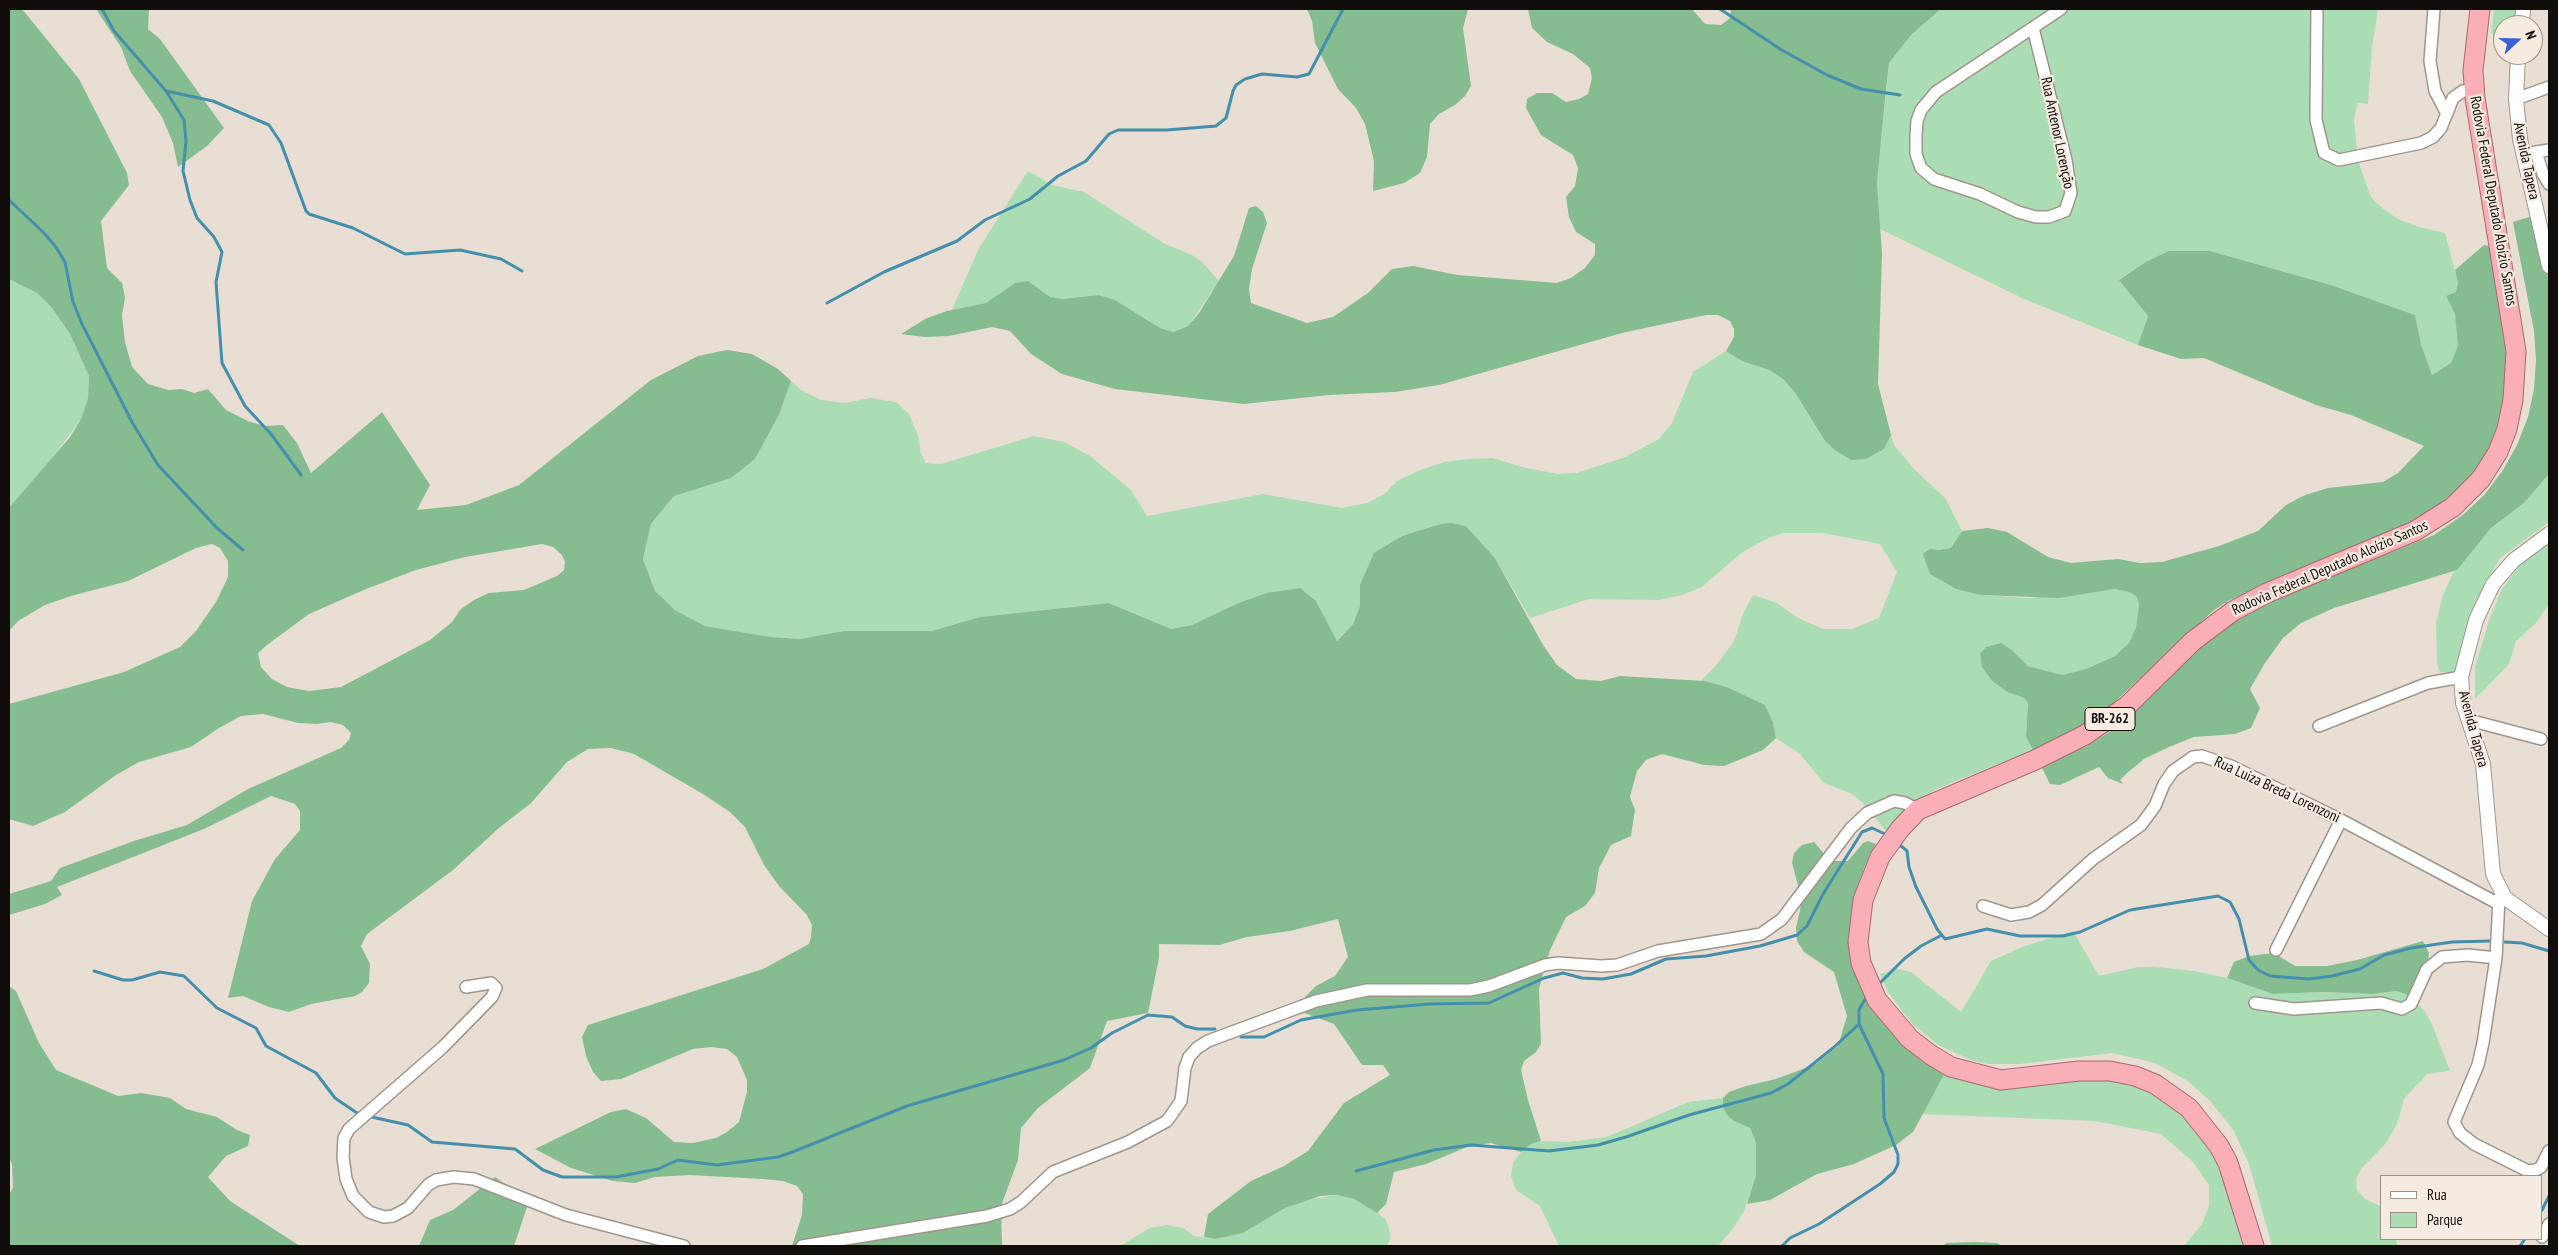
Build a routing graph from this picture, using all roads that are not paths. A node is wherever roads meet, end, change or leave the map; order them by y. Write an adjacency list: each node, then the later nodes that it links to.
1 (2061, 9): 5 (street, Rua Antenor Lorenção)
2 (2317, 9): 10 (street)
3 (2434, 9): 10 (street)
4 (2480, 9): 8 (highway, Rodovia Federal Deputado Aloízio Santos / BR-262)
5 (2033, 28): 5 (street, Rua Antenor Lorenção)
6 (2518, 65): 9 (street, Avenida Tapera)
7 (2549, 87): 9 (street)
8 (2474, 89): 10 (street); 20 (highway, Rodovia Federal Deputado Aloízio Santos / BR-262)
9 (2516, 99): 12 (street, Avenida Tapera)
10 (2447, 114)
11 (2549, 150): 12 (street)
12 (2530, 153): 13 (street); 14 (street, Avenida Tapera)
13 (2549, 184)
14 (2549, 266)
15 (2549, 534): 16 (street, Avenida Tapera)
16 (2461, 677): 17 (street, Avenida Tapera); 18 (street)
17 (2469, 720): 19 (street); 22 (street, Avenida Tapera)
18 (2319, 726)
19 (2541, 739)
20 (1918, 810): 32 (street); 33 (highway, Rodovia Federal Deputado Aloízio Santos / BR-262)
21 (2341, 820): 23 (street, Rua Luiza Breda Lorenzoni); 24 (street, Rua Luiza Breda Lorenzoni); 26 (street)
22 (2499, 888): 23 (street); 25 (street, Avenida Tapera)
23 (2499, 904): 27 (street)
24 (1984, 906)
25 (2549, 929)
26 (2276, 950)
27 (2496, 958): 29 (street); 30 (street)
28 (466, 987): 31 (street)
29 (2255, 1003)
30 (2549, 1151)
31 (684, 1246)
32 (802, 1246)
33 (2254, 1246)

